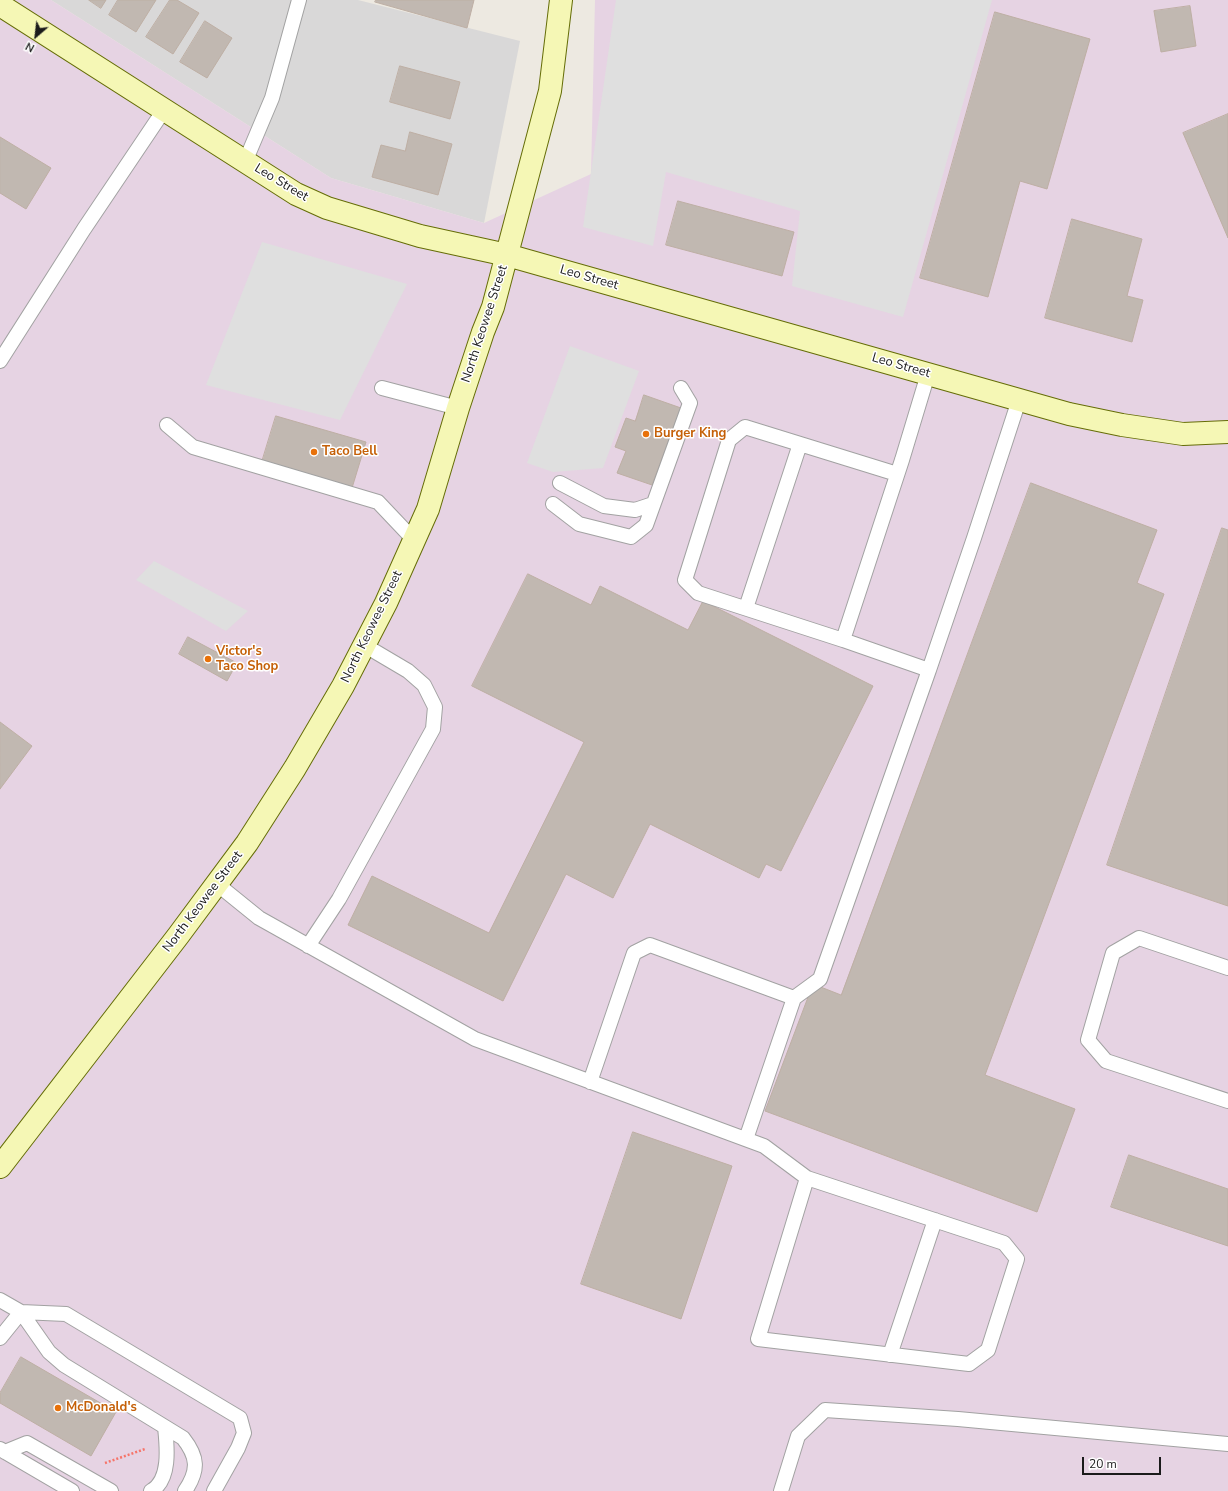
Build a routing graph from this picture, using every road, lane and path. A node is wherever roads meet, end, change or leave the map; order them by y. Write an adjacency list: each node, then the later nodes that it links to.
1 (299, 0): 5 (lane)
2 (560, 0): 6 (main road, North Keowee Street)
3 (0, 5): 4 (main road, Leo Street)
4 (164, 110): 5 (main road, Leo Street); 7 (lane)
5 (245, 162): 6 (main road, Leo Street)
6 (507, 255): 8 (main road, Leo Street); 12 (main road, North Keowee Street)
7 (0, 362)
8 (928, 374): 11 (main road, Leo Street); 16 (lane)
9 (382, 388): 12 (lane)
10 (681, 388): 19 (lane)
11 (1019, 400): 14 (main road, Leo Street); 24 (lane)
12 (458, 408): 20 (main road, North Keowee Street)
13 (167, 425): 20 (lane)
14 (1227, 435)
15 (800, 444): 16 (lane); 21 (lane); 21 (lane)
16 (897, 474): 22 (lane)
17 (560, 483): 19 (lane)
18 (553, 504): 19 (lane)
19 (653, 504)
20 (414, 540): 23 (main road, North Keowee Street)
21 (746, 608): 22 (lane)
22 (843, 640): 24 (lane)
23 (364, 645): 25 (main road, North Keowee Street); 26 (lane)
24 (929, 670): 28 (lane)
25 (217, 884): 26 (lane); 32 (main road, North Keowee Street)
26 (308, 946): 29 (lane)
27 (1228, 968): 30 (lane)
28 (794, 998): 29 (lane); 31 (lane)
29 (590, 1082): 31 (lane)
30 (1228, 1101)
31 (746, 1139): 33 (lane)
32 (0, 1167)
33 (807, 1178): 34 (lane); 38 (lane)
34 (935, 1220): 38 (lane); 38 (lane)
35 (0, 1300): 36 (lane)
36 (21, 1312): 37 (lane); 39 (lane); 48 (lane)
37 (0, 1338)
38 (890, 1355)
39 (165, 1427): 40 (lane); 47 (lane)
40 (167, 1442): 43 (path); 46 (lane)
41 (1228, 1444): 49 (lane)
42 (3, 1451): 43 (lane); 44 (lane)
43 (78, 1472): 45 (lane)
44 (72, 1491)
45 (111, 1491)
46 (151, 1491)
47 (185, 1491)
48 (214, 1491)
49 (781, 1491)

